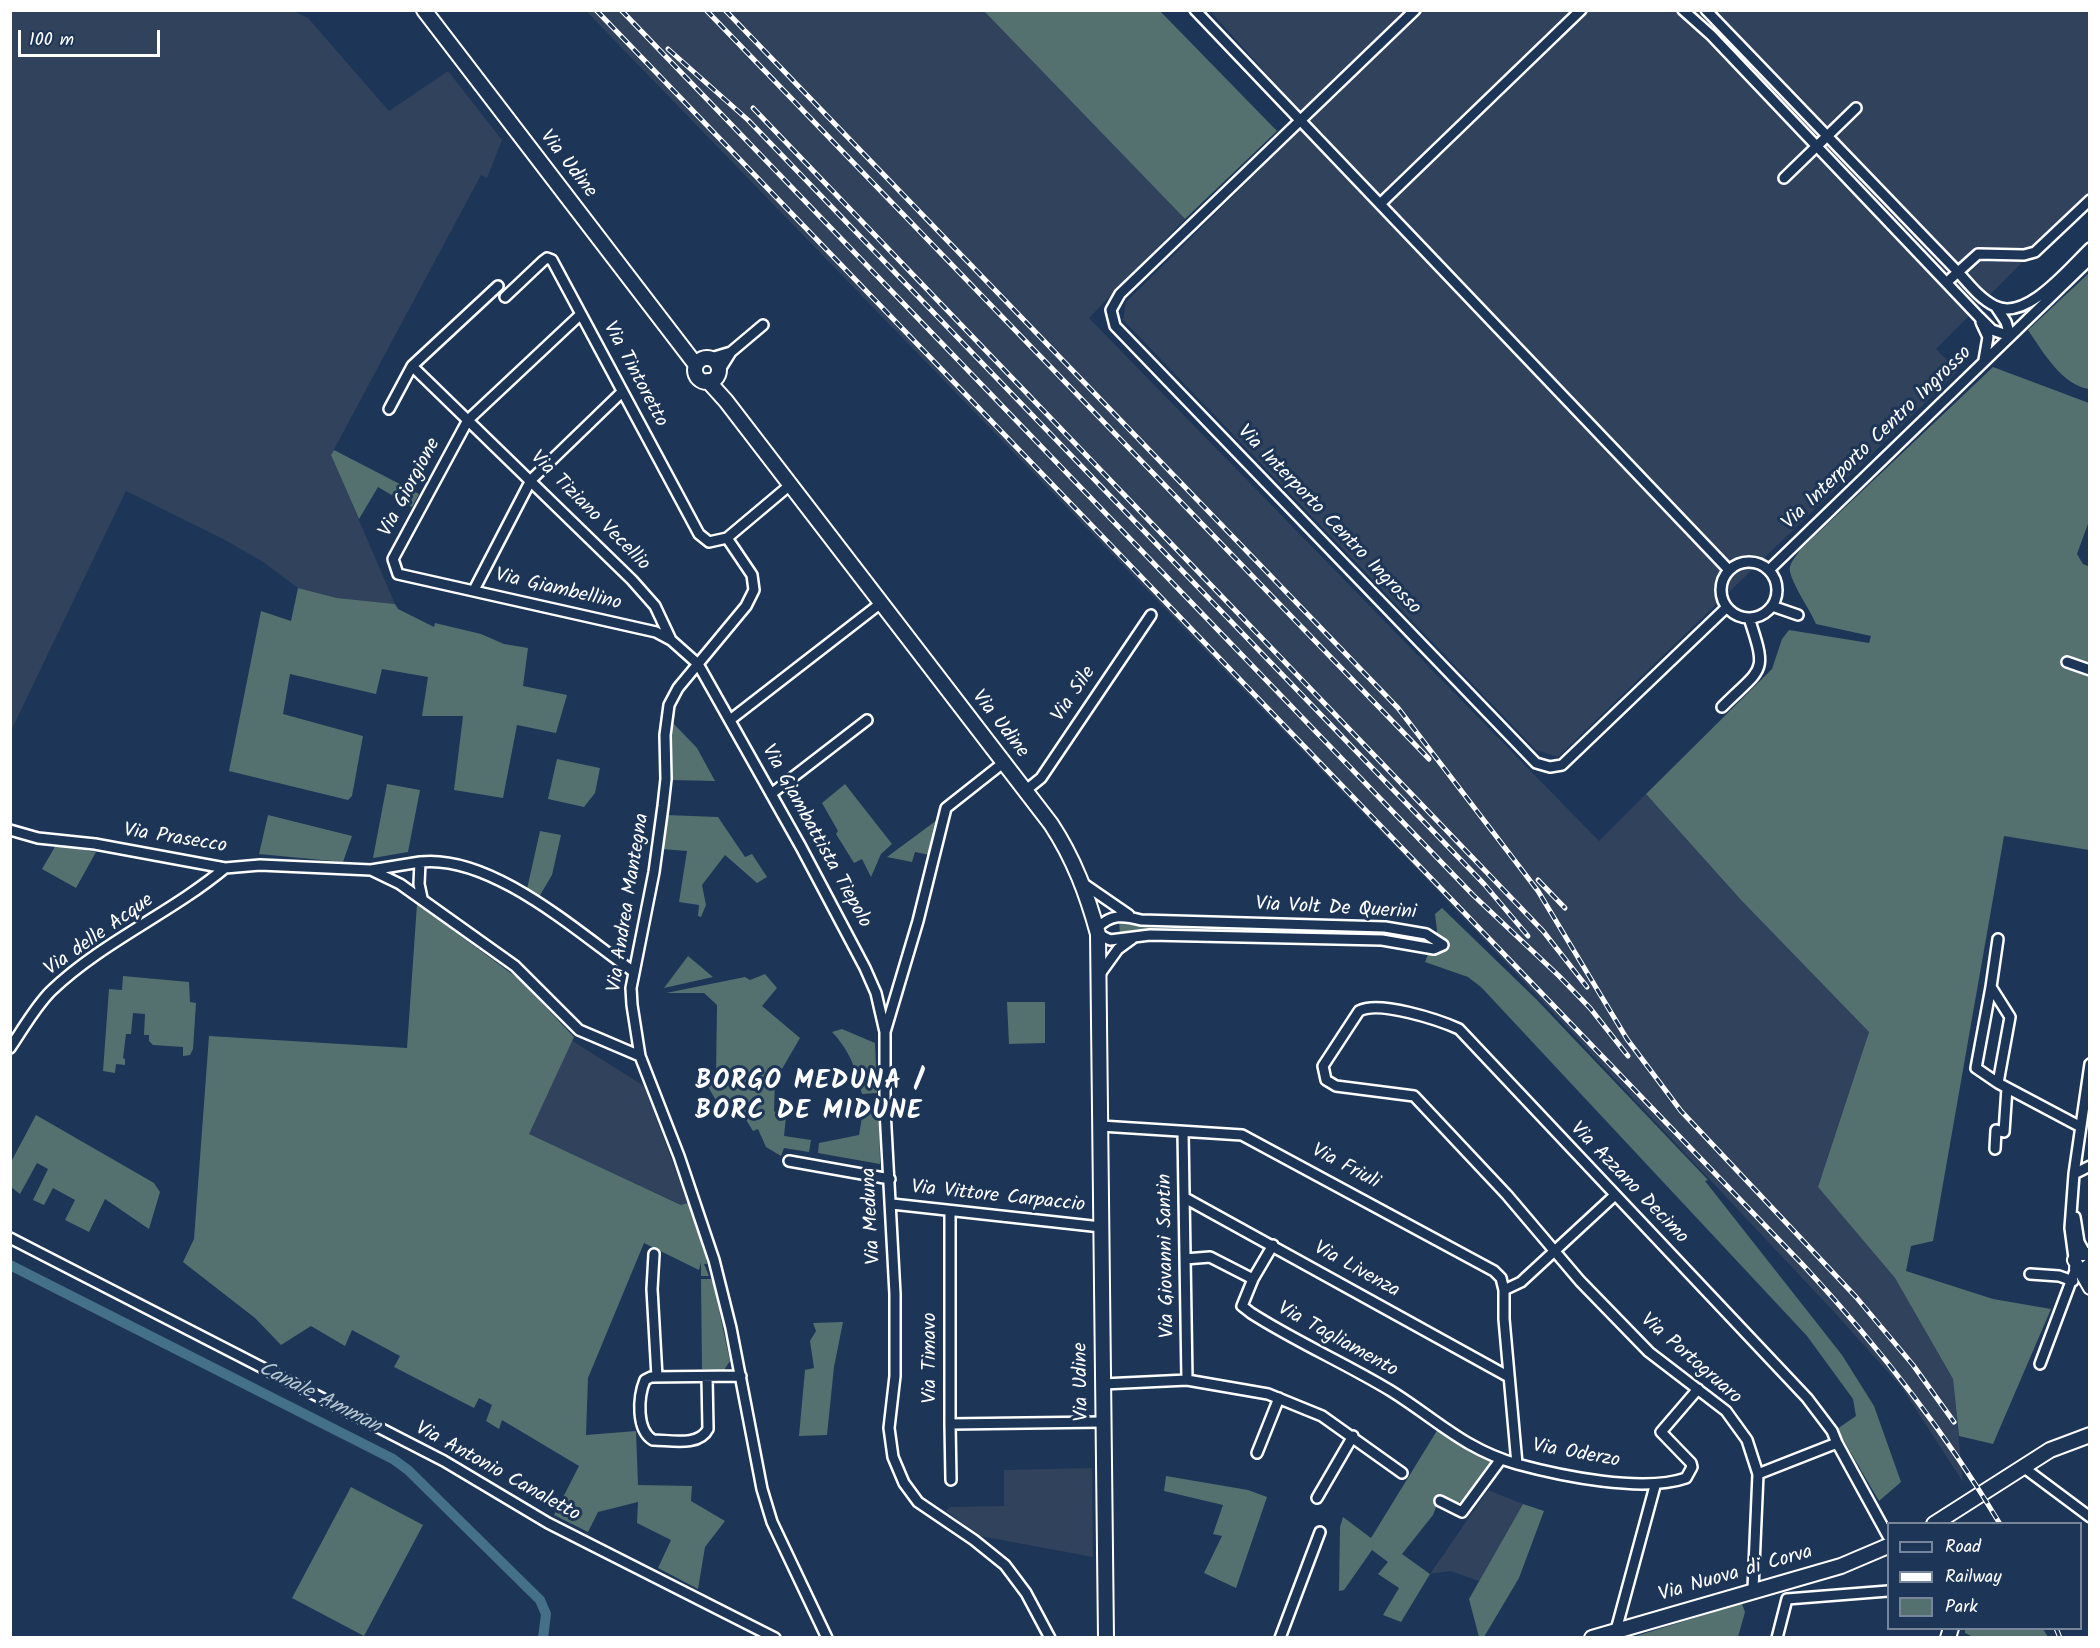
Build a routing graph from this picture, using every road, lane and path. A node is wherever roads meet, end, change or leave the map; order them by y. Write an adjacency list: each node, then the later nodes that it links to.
1 (424, 10): 26 (main road, Via Udine)
2 (1194, 10): 8 (street)
3 (1415, 10): 8 (street, Via Interporto Centro Ingrosso)
4 (1581, 10): 13 (street)
5 (1683, 10): 10 (street)
6 (1706, 10): 9 (street)
7 (1856, 108): 9 (street)
8 (1300, 121): 13 (street); 42 (street, Via Interporto Centro Ingrosso)
9 (1826, 137): 10 (street); 16 (street)
10 (1817, 146): 11 (street); 17 (street)
11 (1784, 178)
12 (2090, 200): 16 (street)
13 (1380, 204): 36 (street)
14 (2090, 248): 20 (street)
15 (2090, 260): 24 (street, Via Interporto Centro Ingrosso)
16 (1957, 271): 17 (street); 20 (street)
17 (1947, 282): 22 (street)
18 (498, 286): 28 (street)
19 (505, 297): 21 (street, Via Tintoretto)
20 (1996, 307): 24 (street)
21 (581, 314): 30 (street, Via Tintoretto); 32 (street, Via Giorgione)
22 (1979, 317): 24 (street); 27 (street)
23 (763, 325): 25 (street)
24 (2010, 336): 27 (street, Via Interporto Centro Ingrosso)
25 (731, 352): 26 (street); 29 (street)
26 (703, 361): 29 (main road); 29 (main road)
27 (1984, 362): 37 (street, Via Interporto Centro Ingrosso)
28 (412, 366): 31 (street); 32 (street)
29 (715, 376): 34 (main road, Via Udine)
30 (622, 392): 33 (street); 35 (street, Via Tintoretto)
31 (389, 409)
32 (468, 420): 33 (street, Via Tiziano Vecellio); 38 (street, Via Giorgione)
33 (531, 480): 39 (street); 46 (street, Via Tiziano Vecellio)
34 (790, 485): 35 (street); 40 (main road, Via Udine)
35 (727, 538): 48 (street, Via Andrea Mantegna)
36 (1728, 569): 37 (street); 42 (street)
37 (1770, 569): 41 (street)
38 (398, 574): 39 (street, Via Giambellino)
39 (474, 590): 46 (street, Via Giambellino)
40 (880, 603): 51 (street); 53 (main road, Via Udine)
41 (1773, 606): 44 (street); 45 (street)
42 (1726, 607): 45 (street)
43 (1151, 615): 54 (street, Via Sile)
44 (1798, 615)
45 (1749, 618): 50 (street)
46 (671, 640): 48 (street, Via Giambellino)
47 (2067, 662): 49 (street)
48 (698, 664): 51 (street, Via Giambattista Tiepolo); 68 (street, Via Andrea Mantegna)
49 (2090, 670)
50 (1722, 707)
51 (730, 720): 55 (street, Via Giambattista Tiepolo)
52 (867, 720): 55 (street)
53 (1003, 763): 54 (main road, Via Udine); 72 (street, Via Meduna)
54 (1025, 791): 60 (main road, Via Udine)
55 (771, 794): 72 (street, Via Giambattista Tiepolo)
56 (10, 830): 58 (street, Via Prasecco)
57 (420, 862): 59 (street, Via Prasecco); 61 (street); 68 (street, Via Prasecco)
58 (225, 868): 59 (street, Via Prasecco); 73 (street, Via delle Acque)
59 (371, 870): 61 (street, Via Prasecco)
60 (1084, 884): 62 (street, Via Volt De Querini); 64 (main road, Via Udine)
61 (422, 898): 74 (street, Via Prasecco)
62 (1133, 918): 63 (street, Via Volt De Querini); 64 (street, Via Volt De Querini)
63 (1338, 926): 66 (street); 66 (street, Via Volt De Querini)
64 (1097, 931): 65 (street, Via Volt De Querini); 69 (main road, Via Udine)
65 (1139, 936): 66 (street, Via Volt De Querini); 69 (street)
66 (1338, 939)
67 (1998, 939): 70 (street)
68 (634, 972): 74 (street, Via Andrea Mantegna)
69 (1099, 976): 78 (main road, Via Udine)
70 (1991, 987): 76 (street); 76 (street)
71 (1359, 1011): 86 (street, Via Azzano Decimo); 93 (street, Via Portogruaro)
72 (885, 1032): 85 (street, Via Meduna)
73 (10, 1048)
74 (640, 1056): 103 (street, Via Andrea Mantegna)
75 (2090, 1064): 79 (street)
76 (1998, 1083): 77 (street)
77 (2007, 1088): 79 (street); 81 (street)
78 (1101, 1126): 80 (street, Via Friuli); 90 (main road, Via Udine)
79 (2079, 1126): 84 (street)
80 (1183, 1132): 87 (street, Via Giovanni Santin); 101 (street, Via Friuli)
81 (1995, 1149)
82 (789, 1161): 85 (street)
83 (2090, 1166): 84 (street)
84 (2074, 1174): 96 (street)
85 (890, 1179): 88 (street, Via Meduna)
86 (1614, 1196): 93 (street); 115 (street, Via Azzano Decimo)
87 (1185, 1197): 92 (street, Via Livenza); 95 (street, Via Giovanni Santin)
88 (892, 1204): 89 (street, Via Vittore Carpaccio); 136 (street, Via Meduna)
89 (950, 1211): 90 (street, Via Vittore Carpaccio); 112 (street, Via Timavo)
90 (1101, 1227): 108 (main road, Via Udine)
91 (10, 1238): 134 (street, Via Antonio Canaletto)
92 (1273, 1245): 98 (street); 106 (street, Via Livenza)
93 (1553, 1251): 101 (street); 109 (street, Via Portogruaro)
94 (654, 1254): 104 (street)
95 (1185, 1259): 98 (street); 107 (street, Via Giovanni Santin)
96 (2086, 1262): 99 (street); 100 (street)
97 (2030, 1274): 99 (street)
98 (1253, 1279): 117 (street, Via Tagliamento)
99 (2073, 1281): 102 (street)
100 (2090, 1288)
101 (1504, 1290): 106 (street, Via Oderzo)
102 (2040, 1364)
103 (741, 1376): 105 (street); 135 (street, Via Andrea Mantegna)
104 (657, 1377): 105 (street); 105 (street)
105 (707, 1377)
106 (1509, 1377): 118 (street, Via Oderzo)
107 (1187, 1380): 108 (street); 110 (street)
108 (1103, 1384): 111 (main road, Via Udine)
109 (1698, 1389): 121 (street, Via Portogruaro); 123 (street, Via Oderzo)
110 (1279, 1398): 114 (street); 116 (street)
111 (1103, 1422): 112 (street, Via Timavo); 137 (main road, Via Udine)
112 (950, 1424): 122 (street)
113 (2090, 1435): 119 (main road)
114 (1353, 1436): 120 (street); 124 (street)
115 (1837, 1443): 121 (street); 129 (street, Via Azzano Decimo)
116 (1257, 1453)
117 (1501, 1459): 118 (street, Via Tagliamento); 125 (street)
118 (1517, 1464): 123 (street, Via Oderzo)
119 (2023, 1467): 126 (street); 127 (main road)
120 (1402, 1473)
121 (1758, 1474): 131 (street, Via Portogruaro)
122 (951, 1480)
123 (1655, 1486): 133 (street)
124 (1317, 1498)
125 (1440, 1502)
126 (2090, 1517)
127 (1942, 1522)
128 (1320, 1532): 138 (street)
129 (1887, 1534)
130 (1887, 1546): 131 (main road, Via Nuova di Corva)
131 (1753, 1589): 133 (main road, Via Nuova di Corva)
132 (1887, 1592): 140 (street)
133 (1623, 1632): 139 (main road, Via Nuova di Corva)
134 (775, 1638)
135 (827, 1638)
136 (1050, 1638)
137 (1106, 1638)
138 (1280, 1638)
139 (1592, 1638)
140 (1777, 1638)

